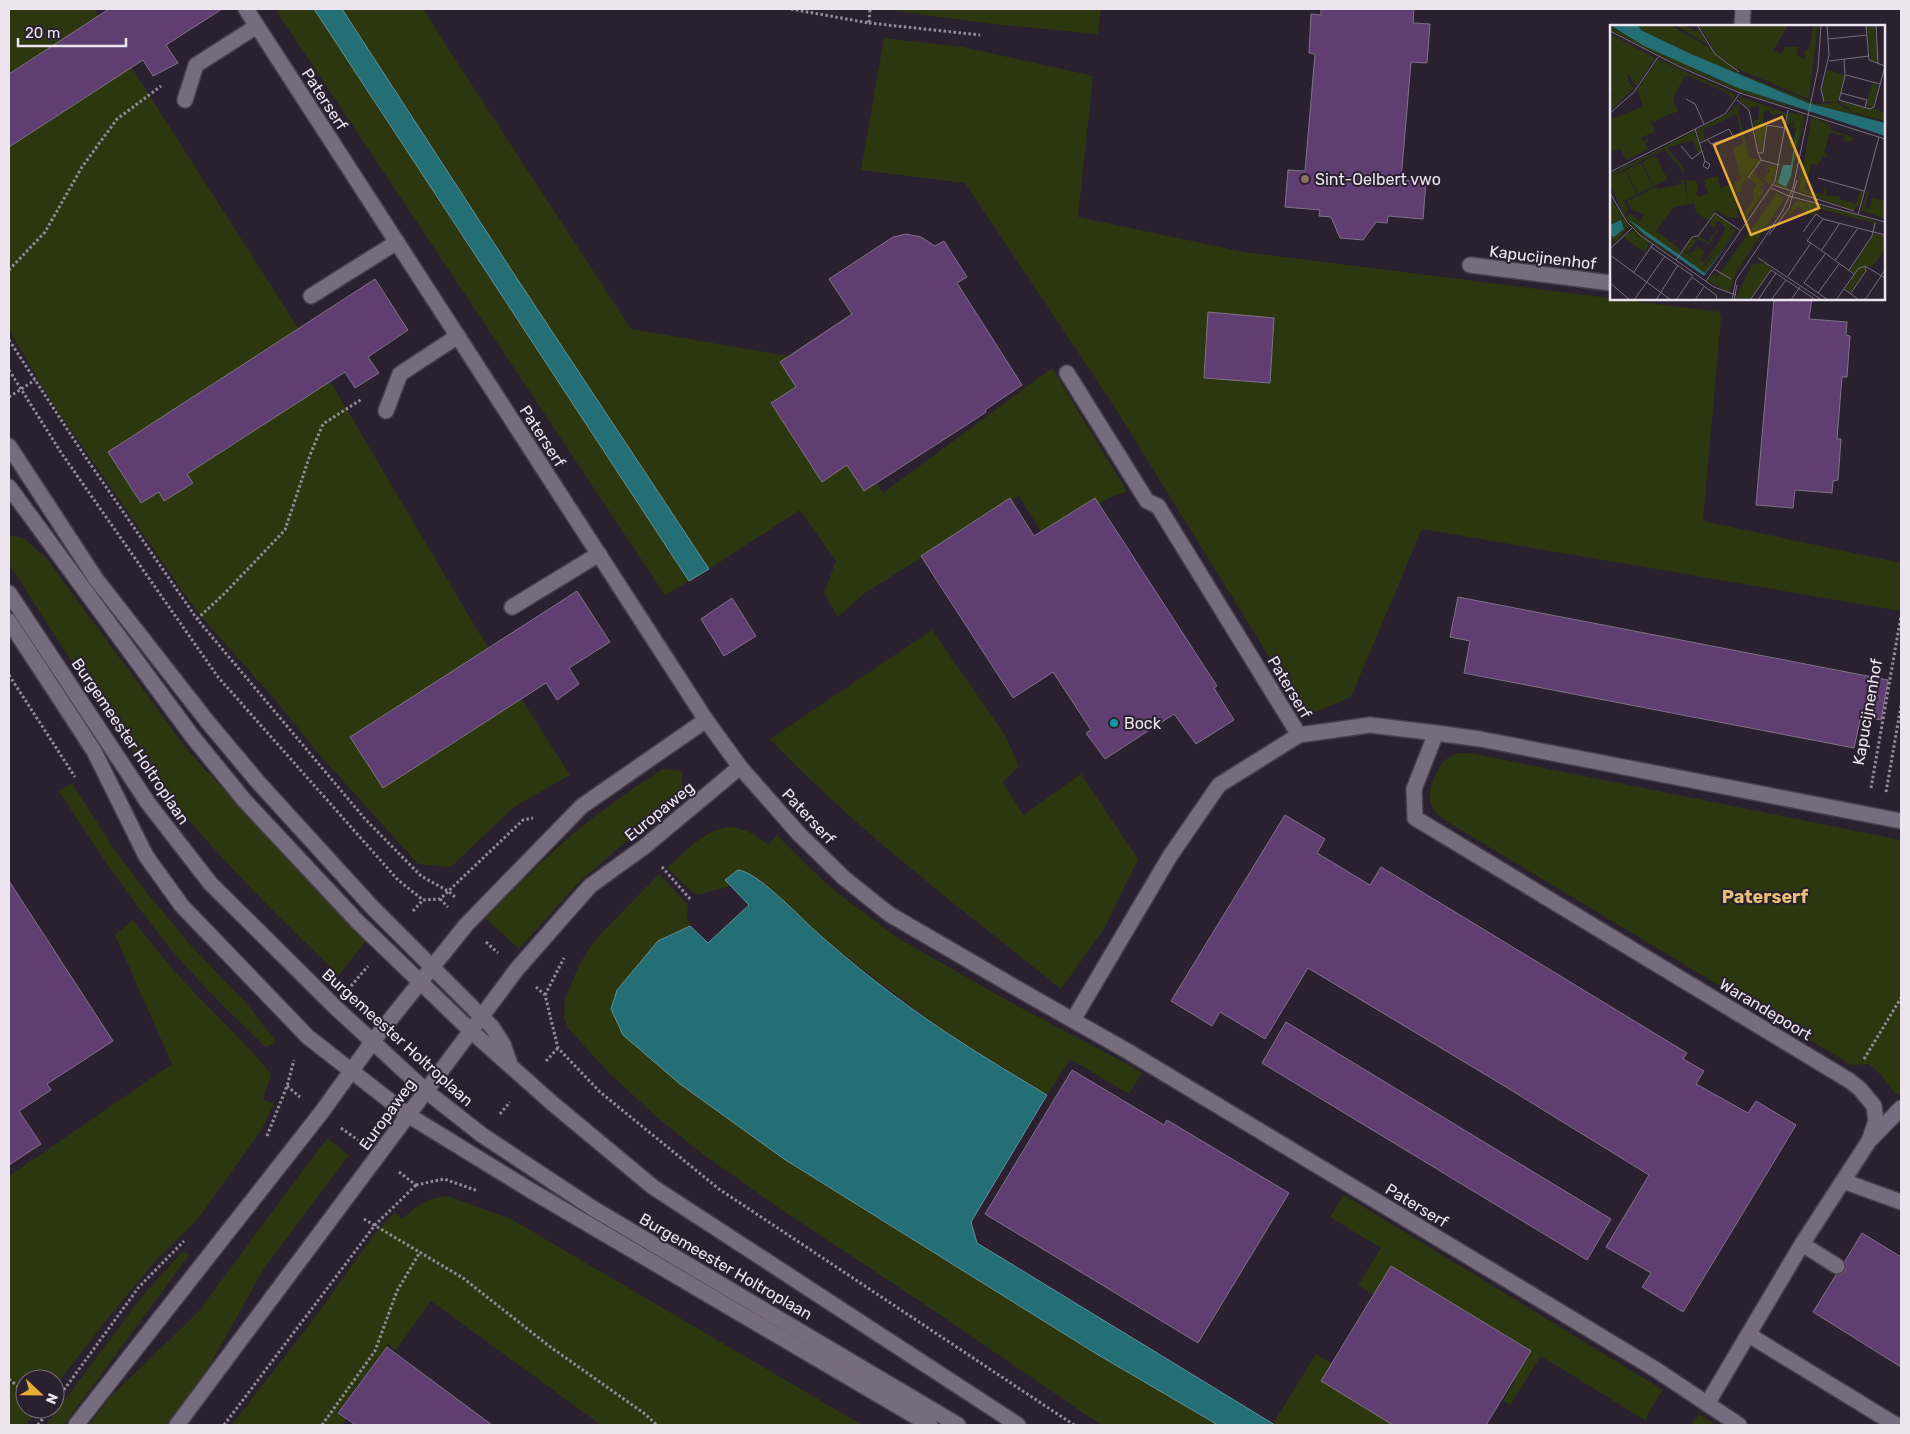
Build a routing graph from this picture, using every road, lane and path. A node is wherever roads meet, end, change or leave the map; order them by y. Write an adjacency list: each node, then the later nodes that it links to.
1 (246, 9): 7 (street, Paterserf)
2 (791, 9): 5 (path)
3 (870, 9): 5 (path)
4 (1743, 9): 6 (street)
5 (869, 23): 8 (path)
6 (1742, 25)
7 (257, 26): 9 (street); 11 (street, Paterserf)
8 (980, 36)
9 (196, 65): 10 (street); 13 (path)
10 (185, 100)
11 (397, 242): 15 (street); 16 (street, Paterserf)
12 (1470, 265): 14 (street, Kapucijnenhof)
13 (9, 270)
14 (1610, 283)
15 (311, 296)
16 (458, 336): 20 (street); 27 (street, Paterserf)
17 (9, 340): 21 (path)
18 (9, 370): 22 (path)
19 (1067, 372): 36 (street, Paterserf)
20 (400, 374): 24 (street); 31 (path)
21 (35, 380): 22 (path); 31 (path)
22 (21, 390): 23 (path); 44 (path)
23 (9, 397)
24 (386, 411)
25 (9, 446): 47 (street, Burgemeester Holtroplaan)
26 (10, 491): 48 (street, Burgemeester Holtroplaan)
27 (599, 554): 29 (street); 34 (street, Paterserf)
28 (9, 593): 53 (street, Burgemeester Holtroplaan)
29 (512, 607)
30 (1901, 616): 38 (path, Kapucijnenhof)
31 (197, 619): 43 (path)
32 (9, 621): 57 (street, Burgemeester Holtroplaan)
33 (1901, 706): 39 (path, Kapucijnenhof)
34 (706, 720): 37 (street, Paterserf); 46 (street)
35 (1436, 733): 36 (street); 38 (street); 61 (street, Warandepoort)
36 (1299, 735): 55 (street, Paterserf)
37 (740, 767): 42 (street, Europaweg); 55 (street, Paterserf)
38 (1866, 814): 39 (street)
39 (1882, 817): 41 (street)
40 (533, 818): 43 (path)
41 (1901, 821)
42 (644, 847): 45 (path); 50 (street, Europaweg)
43 (448, 891): 44 (path); 46 (path)
44 (423, 900): 47 (path)
45 (691, 900)
46 (474, 916): 49 (street)
47 (396, 932): 49 (street, Burgemeester Holtroplaan)
48 (384, 946): 51 (street, Burgemeester Holtroplaan); 53 (path)
49 (431, 966): 51 (street); 54 (street, Burgemeester Holtroplaan)
50 (517, 969): 54 (street, Europaweg); 89 (path)
51 (420, 980): 56 (street, Burgemeester Holtroplaan); 58 (street)
52 (1901, 998): 61 (path)
53 (335, 1007): 58 (street, Burgemeester Holtroplaan)
54 (482, 1015): 56 (street, Europaweg); 59 (street, Burgemeester Holtroplaan)
55 (1073, 1020): 80 (street, Paterserf)
56 (470, 1030): 59 (street, Burgemeester Holtroplaan); 63 (street, Europaweg)
57 (308, 1037): 60 (street, Burgemeester Holtroplaan); 62 (path)
58 (373, 1041): 60 (street); 63 (street, Burgemeester Holtroplaan)
59 (510, 1065): 88 (street, Burgemeester Holtroplaan)
60 (350, 1071): 65 (street); 66 (street, Burgemeester Holtroplaan)
61 (1850, 1081): 67 (street, Warandepoort)
62 (286, 1086): 65 (path); 68 (path)
63 (426, 1091): 66 (street, Europaweg); 87 (street, Burgemeester Holtroplaan)
64 (1901, 1108): 67 (street)
65 (321, 1113): 69 (path); 81 (street)
66 (408, 1115): 69 (street, Europaweg); 86 (street, Burgemeester Holtroplaan)
67 (1869, 1141): 70 (street, Warandepoort)
68 (262, 1143)
69 (378, 1155): 72 (street, Europaweg); 73 (path)
70 (1843, 1181): 71 (street); 75 (street, Warandepoort)
71 (1901, 1202)
72 (342, 1206): 73 (path); 82 (street, Europaweg)
73 (375, 1225): 76 (path); 83 (path)
74 (187, 1238): 79 (path)
75 (1802, 1244): 77 (street); 78 (street, Warandepoort)
76 (420, 1252): 84 (path); 85 (path)
77 (1837, 1266)
78 (1748, 1335): 80 (street, Warandepoort); 91 (street)
79 (65, 1388)
80 (1707, 1404): 90 (street, Paterserf)
81 (76, 1425)
82 (177, 1425)
83 (224, 1425)
84 (322, 1425)
85 (657, 1425)
86 (930, 1425)
87 (958, 1425)
88 (1018, 1425)
89 (1074, 1425)
90 (1740, 1425)
91 (1896, 1425)

